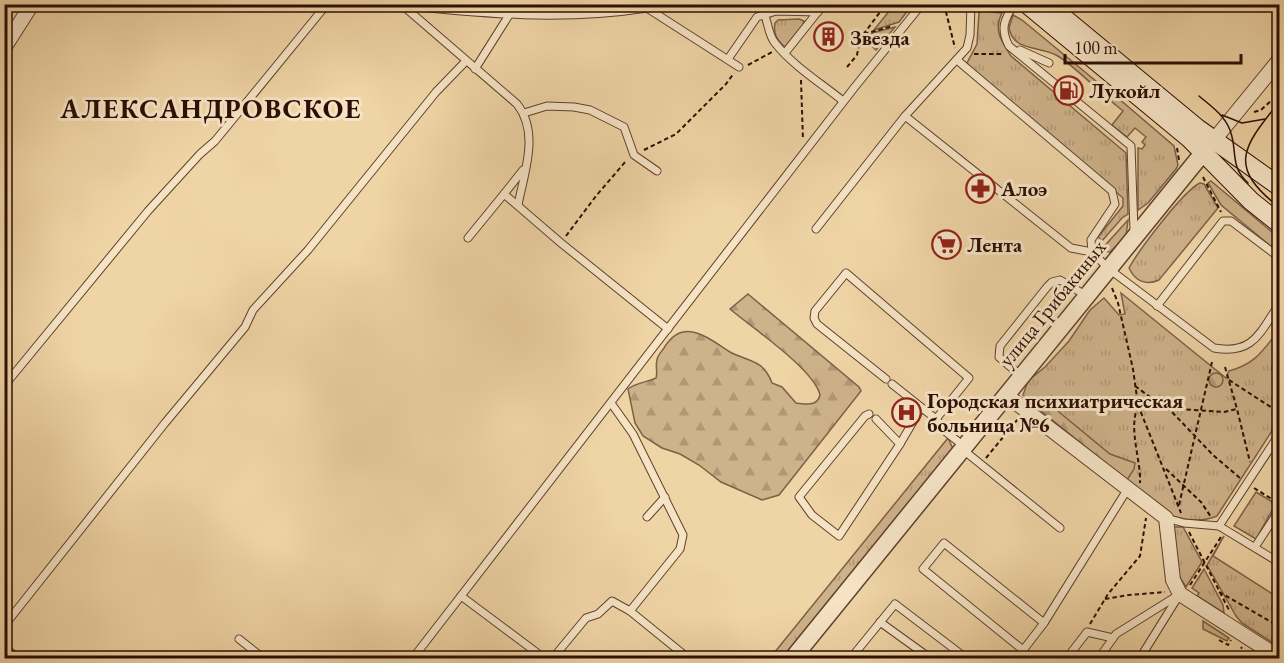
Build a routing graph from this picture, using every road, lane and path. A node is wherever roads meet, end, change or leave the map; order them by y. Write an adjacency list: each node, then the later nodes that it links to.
1 (32, 4): 23 (street)
2 (327, 4): 68 (lane)
3 (516, 4): 19 (lane)
4 (759, 4): 18 (lane)
5 (790, 4): 16 (lane)
6 (825, 4): 17 (lane)
7 (886, 4): 21 (path)
8 (922, 4): 20 (lane)
9 (945, 4): 29 (path)
10 (971, 4): 29 (lane)
11 (1014, 4): 22 (lane)
12 (1027, 4): 43 (main road)
13 (1047, 4): 43 (main road)
14 (401, 5): 19 (lane); 30 (lane)
15 (647, 6): 19 (lane); 27 (lane)
16 (784, 12): 17 (lane); 18 (lane)
17 (818, 12): 24 (lane)
18 (765, 14): 24 (lane); 27 (lane)
19 (508, 16): 34 (lane)
20 (908, 22): 21 (path); 36 (lane)
21 (864, 34): 33 (path)
22 (1009, 46): 25 (lane); 31 (lane)
23 (4, 48)
24 (783, 51): 32 (path); 35 (lane)
25 (1017, 52): 26 (path); 55 (lane)
26 (971, 54)
27 (728, 59): 32 (lane)
28 (1280, 59): 43 (street, улица Грибакиных)
29 (957, 60): 40 (lane); 56 (lane)
30 (466, 61): 34 (lane); 111 (lane)
31 (1048, 63)
32 (739, 67)
33 (846, 67)
34 (475, 69): 38 (lane)
35 (805, 71): 36 (lane); 41 (path)
36 (843, 101): 63 (lane)
37 (1280, 108): 39 (path)
38 (524, 113): 45 (lane); 46 (lane)
39 (1251, 113)
40 (905, 116): 53 (lane); 56 (lane)
41 (803, 140)
42 (1177, 143): 44 (path)
43 (1208, 147): 48 (main road); 52 (main road); 55 (street, улица Грибакиных)
44 (1182, 165)
45 (524, 169): 49 (lane); 50 (lane)
46 (657, 171)
47 (1203, 177): 51 (path)
48 (1280, 187)
49 (504, 194): 50 (lane); 54 (lane)
50 (518, 205): 63 (lane)
51 (1223, 221): 57 (lane); 62 (lane)
52 (1280, 224)
53 (816, 229)
54 (468, 237)
55 (1134, 237): 58 (street, улица Грибакиных)
56 (1092, 252): 58 (lane)
57 (1280, 258)
58 (1109, 269): 60 (street, улица Грибакиных); 62 (lane)
59 (1110, 286): 69 (path)
60 (1087, 296): 66 (street, улица Грибакиных); 66 (lane)
61 (1280, 303): 62 (lane)
62 (1157, 306)
63 (668, 329): 71 (lane)
64 (1212, 362): 77 (path)
65 (1225, 367): 67 (path)
66 (1022, 376): 70 (street, улица Грибакиных)
67 (1229, 380): 76 (path); 78 (path)
68 (4, 386)
69 (1135, 386): 72 (path); 73 (path)
70 (1006, 395): 75 (street); 85 (street, улица Грибакиных)
71 (611, 403): 92 (lane); 106 (lane)
72 (1138, 404): 73 (path); 75 (path); 87 (path); 91 (path)
73 (1162, 406): 77 (path); 83 (path)
74 (921, 408): 81 (lane); 81 (lane); 84 (lane)
75 (1023, 409): 86 (path); 91 (street)
76 (1237, 409): 77 (path); 88 (path)
77 (1202, 411): 83 (path)
78 (1280, 413)
79 (868, 414): 84 (lane)
80 (876, 419): 84 (lane)
81 (936, 419): 85 (lane)
82 (1280, 433): 88 (lane)
83 (1196, 436): 89 (path); 90 (path)
84 (900, 444)
85 (964, 448): 86 (lane); 128 (street, улица Грибакиных)
86 (981, 464): 100 (lane)
87 (1163, 468): 89 (path); 94 (path)
88 (1256, 469): 90 (lane)
89 (1184, 484): 94 (path); 99 (path)
90 (1250, 486): 93 (path); 99 (lane)
91 (1133, 494): 96 (street); 110 (lane)
92 (665, 497): 95 (lane); 108 (lane)
93 (1280, 506): 101 (lane)
94 (1178, 508): 98 (path)
95 (647, 517)
96 (1166, 518): 98 (lane); 104 (street)
97 (1152, 522): 107 (path)
98 (1184, 522): 99 (lane); 103 (path)
99 (1220, 527): 101 (lane); 103 (path)
100 (1060, 528)
101 (1255, 547): 102 (lane)
102 (1280, 563)
103 (1204, 564): 104 (path); 105 (path)
104 (1178, 591): 107 (path); 114 (street); 115 (lane); 135 (lane)
105 (1219, 592): 112 (path); 114 (path)
106 (461, 596): 124 (lane); 125 (lane)
107 (1105, 599): 113 (path)
108 (630, 611): 126 (lane); 127 (lane)
109 (880, 622): 129 (lane); 130 (lane); 131 (lane)
110 (1044, 623): 119 (lane); 119 (lane)
111 (4, 626)
112 (1280, 627)
113 (1087, 632): 115 (lane); 133 (lane)
114 (1242, 633): 121 (street)
115 (1113, 638): 134 (lane)
116 (239, 639): 123 (lane)
117 (1219, 640): 120 (path)
118 (4, 647): 122 (lane)
119 (1023, 650): 132 (lane)
120 (1237, 655)
121 (1277, 657)
122 (18, 658)
123 (263, 658)
124 (413, 658)
125 (544, 658)
126 (553, 658)
127 (688, 658)
128 (792, 658)
129 (851, 658)
130 (930, 658)
131 (966, 658)
132 (1017, 658)
133 (1066, 658)
134 (1099, 658)
135 (1140, 658)

